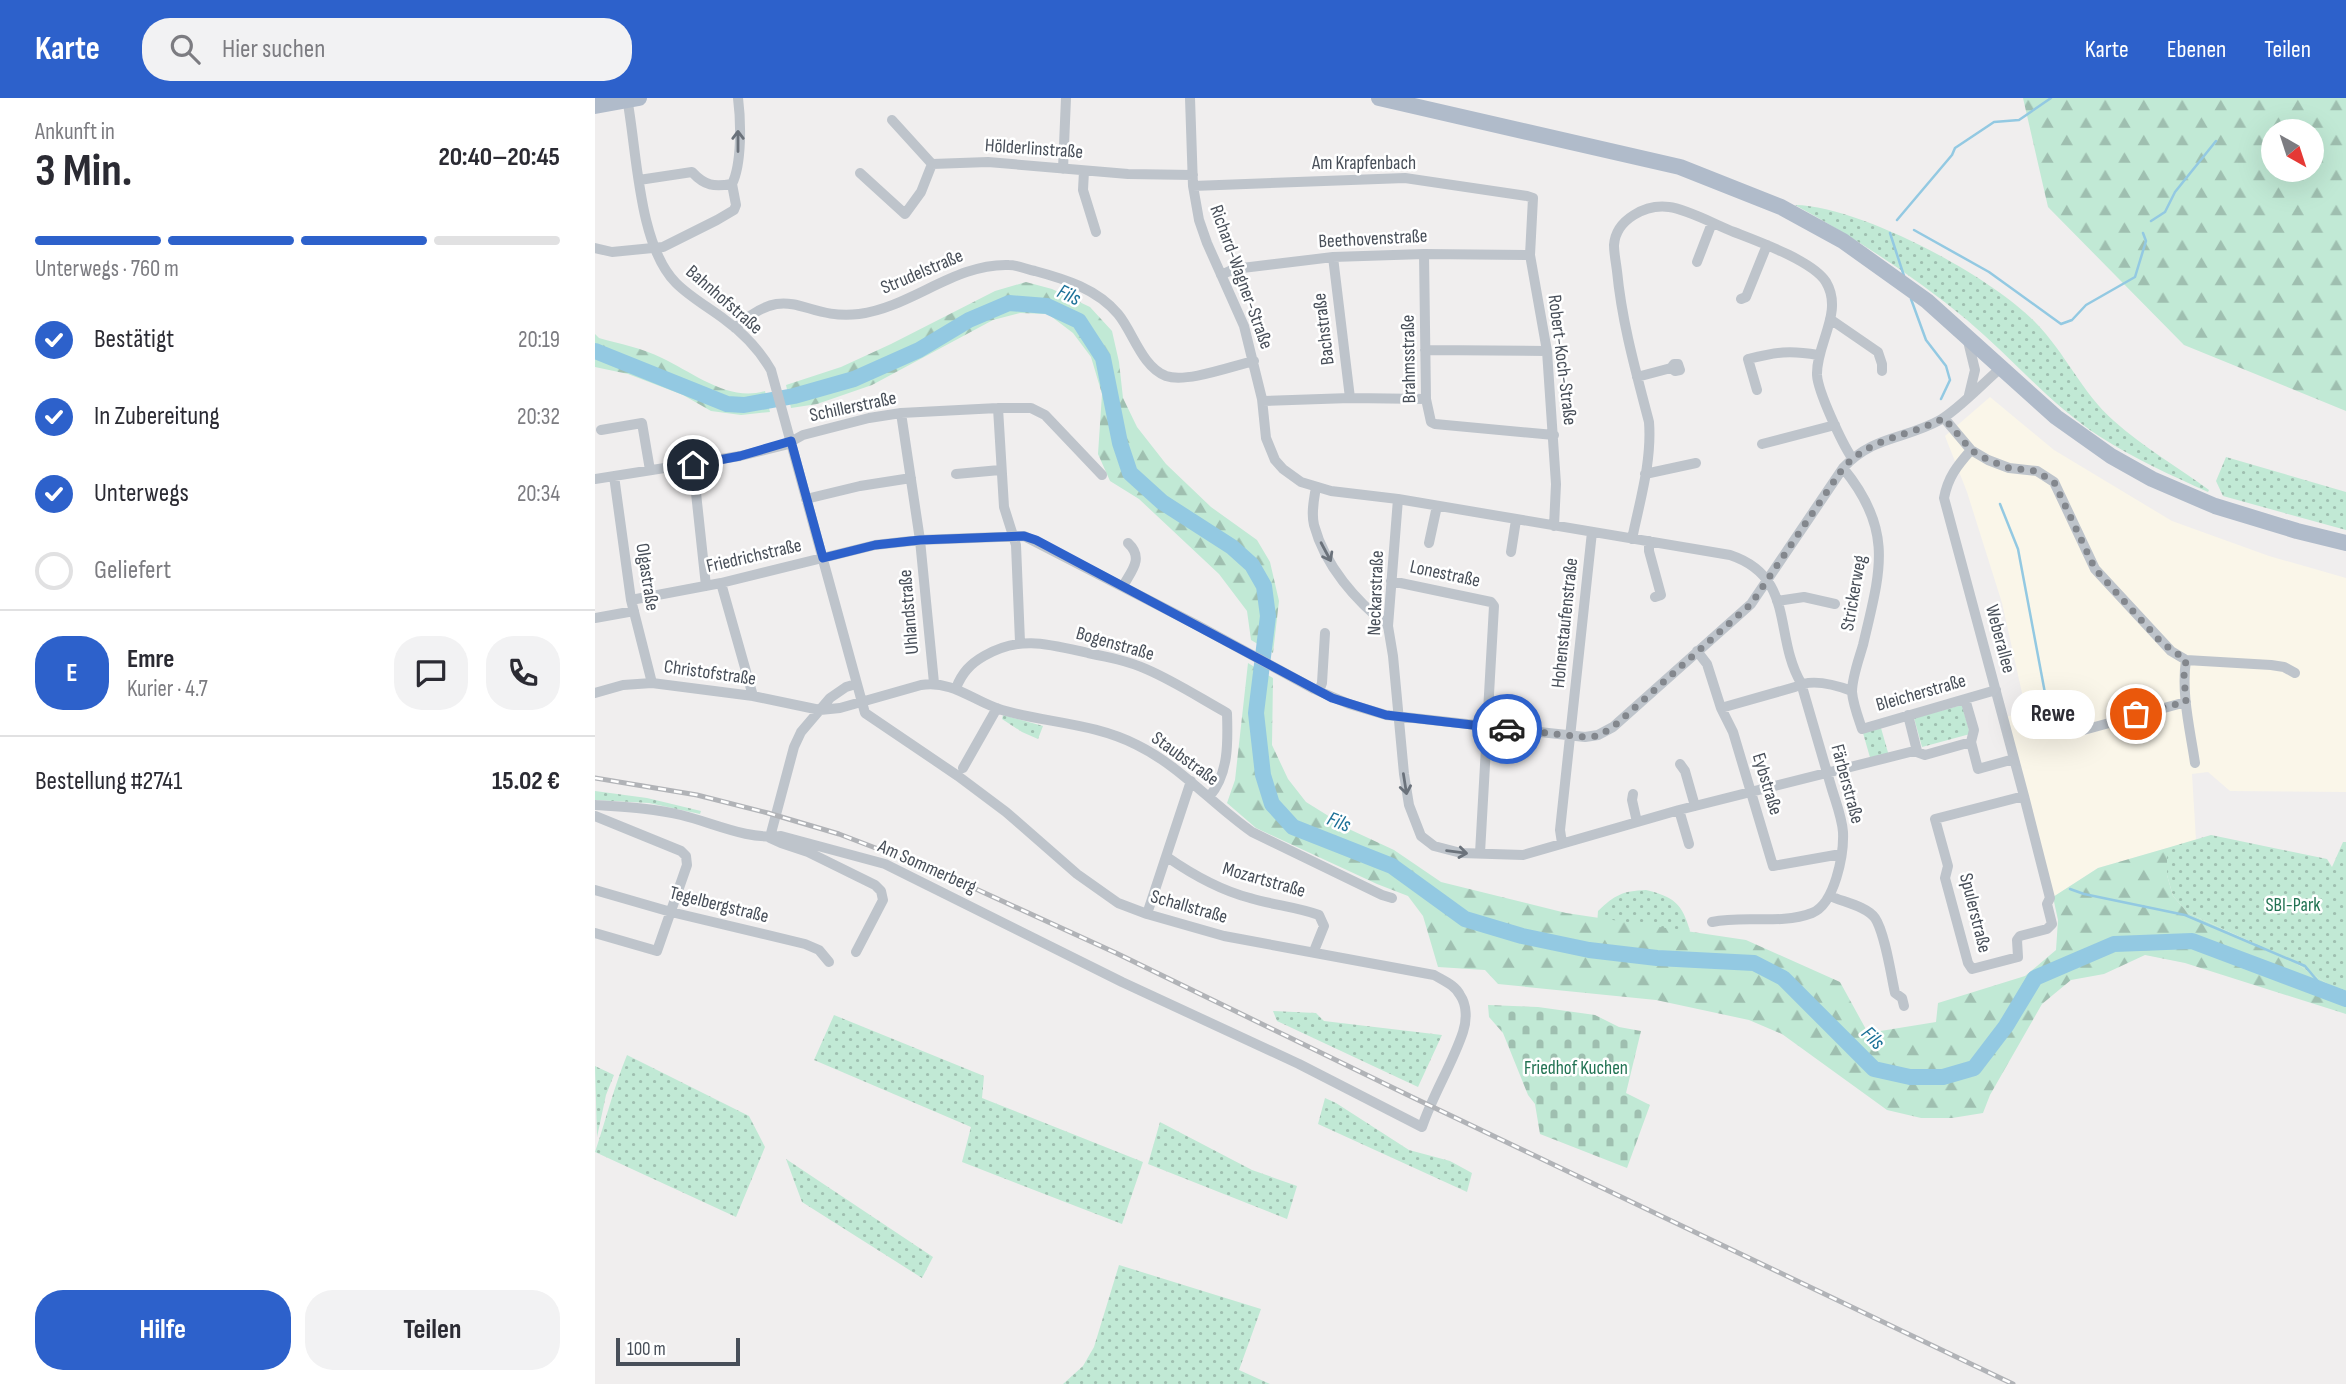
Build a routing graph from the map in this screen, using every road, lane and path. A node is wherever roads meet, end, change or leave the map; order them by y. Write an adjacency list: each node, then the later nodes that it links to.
1 (631, 98): 6 (main road); 12 (street, Bahnhofstraße)
2 (738, 98): 14 (street, one-way to 2)
3 (1066, 98): 9 (street)
4 (1190, 98): 13 (street, Richard-Wagner-Straße)
5 (1379, 98): 29 (main road)
6 (595, 106)
7 (892, 120): 8 (street)
8 (932, 164): 9 (street, Hölderlinstraße); 11 (street)
9 (1063, 169): 10 (street, Hölderlinstraße)
10 (1084, 171): 13 (street, Hölderlinstraße); 17 (street)
11 (860, 173)
12 (639, 180): 14 (street); 20 (street, Bahnhofstraße)
13 (1193, 181): 15 (street, Am Krapfenbach); 25 (street, Richard-Wagner-Straße)
14 (732, 184): 20 (street)
15 (1533, 198): 22 (street, Robert-Koch-Straße)
16 (1712, 223): 18 (street); 24 (street); 37 (street)
17 (1096, 232)
18 (1767, 245): 26 (street); 27 (street)
19 (595, 248): 20 (street)
20 (655, 248): 28 (street, Bahnhofstraße)
21 (1424, 254): 22 (street, Beethovenstraße); 23 (street, Beethovenstraße); 30 (street, Brahmsstraße)
22 (1529, 255): 31 (street, Robert-Koch-Straße)
23 (1333, 257): 25 (street, Beethovenstraße); 40 (street, Bachstraße)
24 (1697, 262)
25 (1220, 275): 33 (street, Richard-Wagner-Straße)
26 (1741, 299)
27 (1830, 319): 32 (street); 36 (street)
28 (735, 328): 33 (street, Strudelstraße); 49 (street, Bahnhofstraße)
29 (1965, 334): 34 (main road); 39 (street)
30 (1425, 351): 31 (street); 41 (street, Brahmsstraße)
31 (1547, 351): 48 (street, Robert-Koch-Straße)
32 (1818, 355): 38 (street); 46 (street)
33 (1254, 361): 42 (street, Richard-Wagner-Straße)
34 (2002, 367): 39 (street); 77 (main road)
35 (1671, 368): 37 (street)
36 (1882, 371)
37 (1637, 377): 59 (street)
38 (1757, 390)
39 (1969, 395): 45 (street)
40 (1350, 398): 41 (street); 42 (street)
41 (1426, 399): 48 (street, Brahmsstraße)
42 (1263, 401): 64 (street, Richard-Wagner-Straße)
43 (998, 408): 44 (street, Schillerstraße); 57 (street); 60 (street, Schillerstraße)
44 (901, 413): 49 (street, Schillerstraße); 62 (street, Uhlandstraße)
45 (1944, 418): 51 (street); 52 (street, Friedrichstraße)
46 (1835, 425): 50 (street); 52 (street)
47 (601, 430): 56 (street)
48 (1554, 435): 69 (street, Robert-Koch-Straße)
49 (791, 441): 54 (street, Schillerstraße); 65 (street, Bahnhofstraße)
50 (1762, 444)
51 (1971, 450): 95 (street); 102 (street, Weberallee)
52 (1852, 458): 55 (street, Friedrichstraße)
53 (1696, 463): 59 (street)
54 (693, 465): 56 (street, Schillerstraße); 83 (street)
55 (1843, 468): 81 (street, Friedrichstraße); 104 (street, Strickerweg)
56 (650, 470): 61 (street, Schillerstraße)
57 (1000, 470): 58 (street); 71 (street)
58 (955, 474)
59 (1645, 474): 72 (street)
60 (1102, 475)
61 (614, 476): 63 (street, Schillerstraße); 86 (street, Olgastraße)
62 (911, 478): 65 (street); 73 (street, Uhlandstraße)
63 (595, 479)
64 (1317, 487): 66 (street, Richard-Wagner-Straße); 91 (street, one-way to 91)
65 (806, 499): 79 (street, Bahnhofstraße)
66 (1398, 499): 67 (street, Richard-Wagner-Straße); 80 (street, Neckarstraße)
67 (1437, 506): 68 (street, Richard-Wagner-Straße); 76 (street)
68 (1516, 520): 69 (street, Richard-Wagner-Straße); 78 (street)
69 (1554, 526): 70 (street, Richard-Wagner-Straße)
70 (1592, 532): 72 (street, Richard-Wagner-Straße); 117 (street, Hohenstaufenstraße)
71 (1014, 536): 73 (street, Friedrichstraße); 84 (street, Friedrichstraße); 93 (street)
72 (1632, 539): 74 (street, Richard-Wagner-Straße)
73 (920, 540): 79 (street, Friedrichstraße); 98 (street, Uhlandstraße)
74 (1649, 541): 81 (street, Richard-Wagner-Straße); 85 (street)
75 (1128, 543): 84 (street)
76 (1429, 543)
77 (2346, 543)
78 (1511, 552)
79 (823, 558): 82 (street, Friedrichstraße); 100 (street, Bahnhofstraße)
80 (1391, 581): 91 (street, Neckarstraße); 115 (street, Lonestraße)
81 (1769, 581): 87 (street, Färberstraße); 94 (street, Friedrichstraße)
82 (721, 583): 83 (street, Friedrichstraße); 106 (street)
83 (706, 586): 86 (street, Friedrichstraße)
84 (1123, 586): 103 (street, Friedrichstraße)
85 (1655, 597)
86 (631, 600): 89 (street, Olgastraße)
87 (1777, 601): 88 (street); 99 (street, Färberstraße)
88 (1835, 604)
89 (634, 611): 90 (street); 97 (street, Olgastraße)
90 (595, 618)
91 (1388, 626): 114 (street, Neckarstraße)
92 (1325, 633): 103 (street)
93 (1020, 642): 101 (street, Bogenstraße); 129 (street, Bogenstraße)
94 (1697, 651): 111 (street, Eybstraße); 117 (street, Friedrichstraße)
95 (2186, 660): 96 (street); 109 (street)
96 (2295, 673)
97 (652, 683): 105 (street, Christofstraße); 106 (street, Christofstraße)
98 (934, 683): 101 (street, Staubstraße); 108 (street, Staubstraße)
99 (1801, 683): 104 (street, Bleicherstraße); 111 (street, Bleicherstraße); 124 (street, Färberstraße)
100 (856, 684): 108 (street, Bahnhofstraße); 112 (street)
101 (956, 688): 110 (street, Staubstraße)
102 (1996, 690): 107 (street, Bleicherstraße); 120 (street, Weberallee)
103 (1319, 691): 114 (street, Friedrichstraße)
104 (1852, 691): 113 (street, Bleicherstraße)
105 (595, 693)
106 (753, 696): 112 (street, Christofstraße)
107 (1965, 699): 113 (street, Bleicherstraße); 118 (street)
108 (860, 702): 112 (street); 145 (street, Schallstraße)
109 (2186, 702): 116 (street); 121 (street)
110 (997, 708): 123 (street); 125 (street, Staubstraße)
111 (1721, 708): 127 (street, Eybstraße)
112 (821, 710): 135 (street)
113 (1908, 715): 119 (street)
114 (1399, 716): 115 (street, Friedrichstraße); 138 (street, Neckarstraße, one-way to 138)
115 (1486, 726): 117 (street, Friedrichstraße); 138 (street, Lonestraße)
116 (2069, 734)
117 (1570, 736): 136 (street, Hohenstaufenstraße)
118 (1971, 742): 119 (street, Neckarstraße); 120 (street)
119 (1917, 751): 124 (street, Neckarstraße)
120 (2014, 759): 128 (street, Weberallee)
121 (2195, 763)
122 (1679, 764): 131 (street)
123 (963, 768)
124 (1827, 774): 127 (street, Neckarstraße); 139 (street, Färberstraße)
125 (1191, 782): 129 (street, Staubstraße); 140 (street)
126 (1633, 794): 134 (street)
127 (1752, 794): 131 (street, Neckarstraße); 139 (street, Eybstraße)
128 (2024, 796): 150 (street, Weberallee); 150 (street, Spulerstraße)
129 (1209, 797): 143 (street, Staubstraße)
130 (595, 805): 135 (street, Am Sommerberg)
131 (1695, 806): 132 (street, Neckarstraße)
132 (1679, 810): 134 (street, Neckarstraße); 137 (street)
133 (595, 816): 144 (street)
134 (1637, 822): 136 (street, Neckarstraße)
135 (770, 837): 149 (street, Am Sommerberg); 153 (street, Am Sommerberg)
136 (1562, 843): 138 (street, Neckarstraße)
137 (1689, 844)
138 (1480, 853)
139 (1842, 854): 142 (street, Färberstraße)
140 (1167, 857): 145 (street); 148 (street, Mozartstraße)
141 (595, 890): 144 (street, Tegelbergstraße)
142 (1830, 897): 146 (street); 152 (street)
143 (1392, 898)
144 (671, 912): 147 (street); 151 (street, Tegelbergstraße)
145 (1147, 914): 148 (street, Schallstraße)
146 (1712, 922)
147 (595, 933)
148 (1314, 951): 153 (street, Schallstraße)
149 (856, 952)
150 (2018, 957)
151 (829, 962)
152 (1904, 1006)
153 (1433, 1096)

